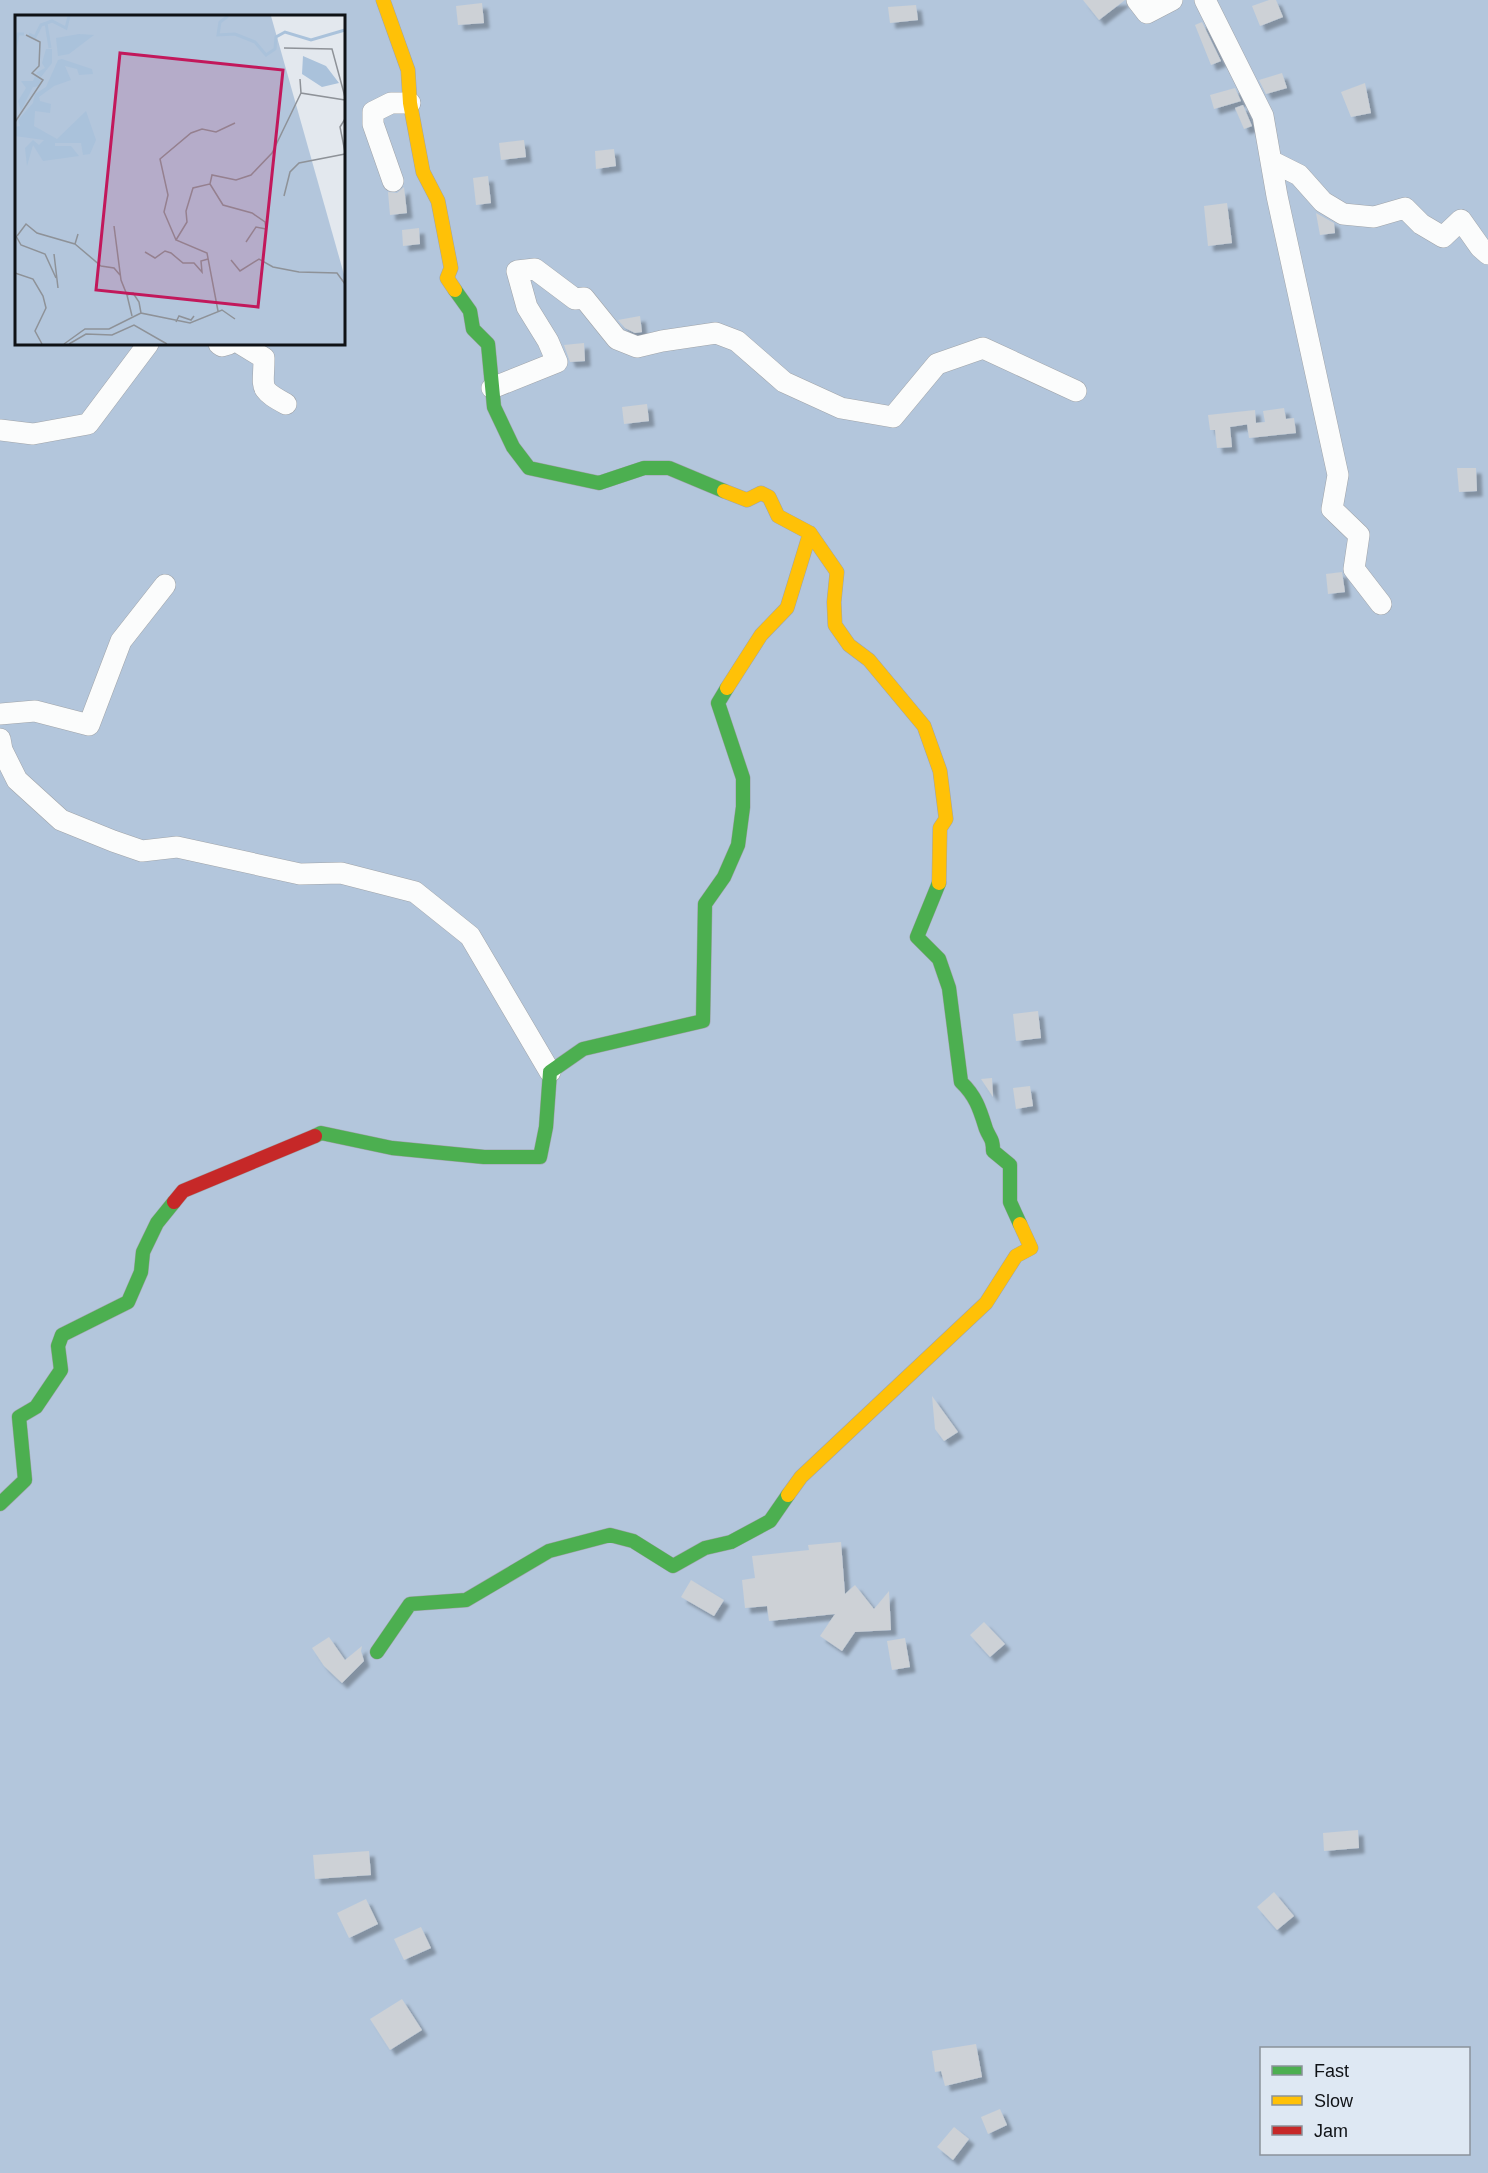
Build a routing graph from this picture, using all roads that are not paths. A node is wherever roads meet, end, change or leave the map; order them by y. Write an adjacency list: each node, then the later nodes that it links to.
1 (383, 0): 5 (street)
2 (1137, 0): 3 (street)
3 (1172, 0)
4 (1205, 0): 6 (street)
5 (410, 103): 7 (street); 11 (street)
6 (1271, 161): 8 (street); 17 (street)
7 (393, 181)
8 (1488, 254)
9 (147, 345): 14 (street)
10 (243, 345): 13 (street)
11 (492, 388): 12 (street); 15 (street)
12 (1076, 391)
13 (286, 404)
14 (0, 430)
15 (810, 532): 20 (street); 22 (street)
16 (165, 585): 18 (street)
17 (1381, 604)
18 (0, 714)
19 (0, 738): 20 (street)
20 (550, 1072): 21 (street)
21 (0, 1504)
22 (377, 1652)

